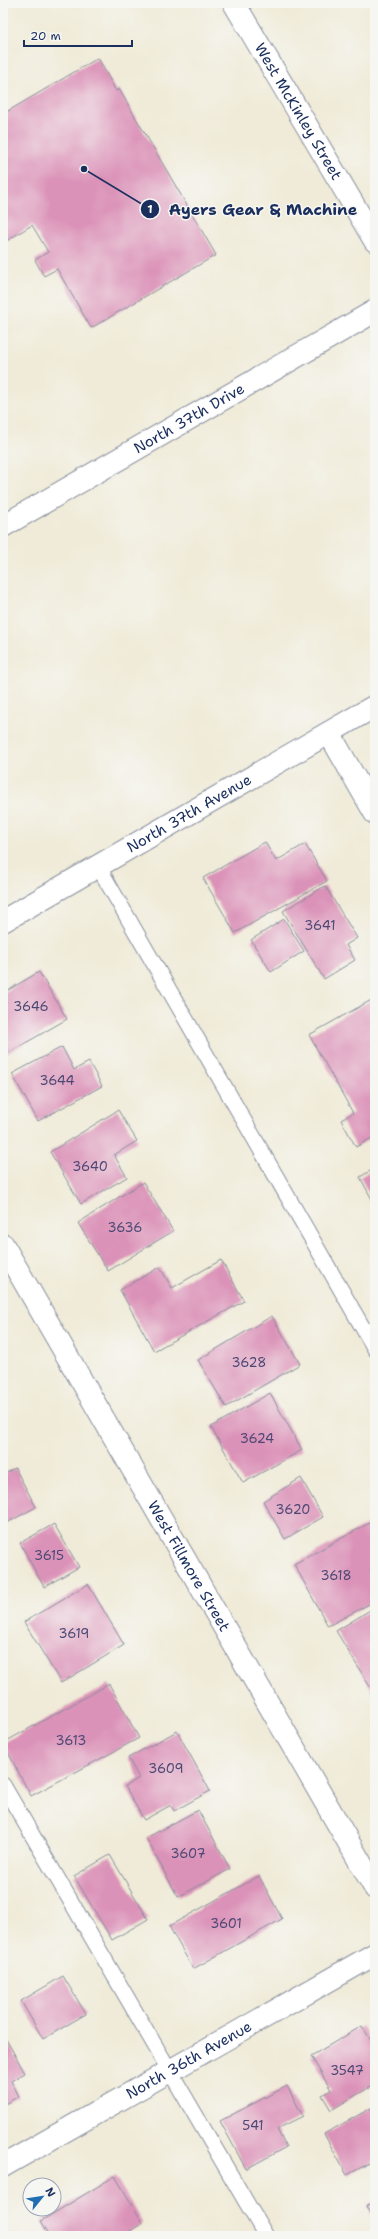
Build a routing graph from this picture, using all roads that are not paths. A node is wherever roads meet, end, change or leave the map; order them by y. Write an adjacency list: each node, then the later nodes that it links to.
1 (234, 3): 2 (street, West McKinley Street)
2 (375, 241)
3 (375, 311): 4 (street, North 37th Drive)
4 (3, 526)
5 (375, 706): 6 (street, North 37th Avenue)
6 (328, 733): 7 (street); 8 (street, North 37th Avenue)
7 (375, 813)
8 (98, 866): 9 (street, North 37th Avenue); 11 (lane)
9 (3, 921)
10 (3, 1245): 13 (street, West Fillmore Street)
11 (375, 1349)
12 (3, 1785): 15 (lane)
13 (375, 1888)
14 (375, 1954): 15 (street, North 36th Avenue)
15 (169, 2071): 16 (street, North 36th Avenue); 17 (lane)
16 (3, 2166)
17 (266, 2236)

